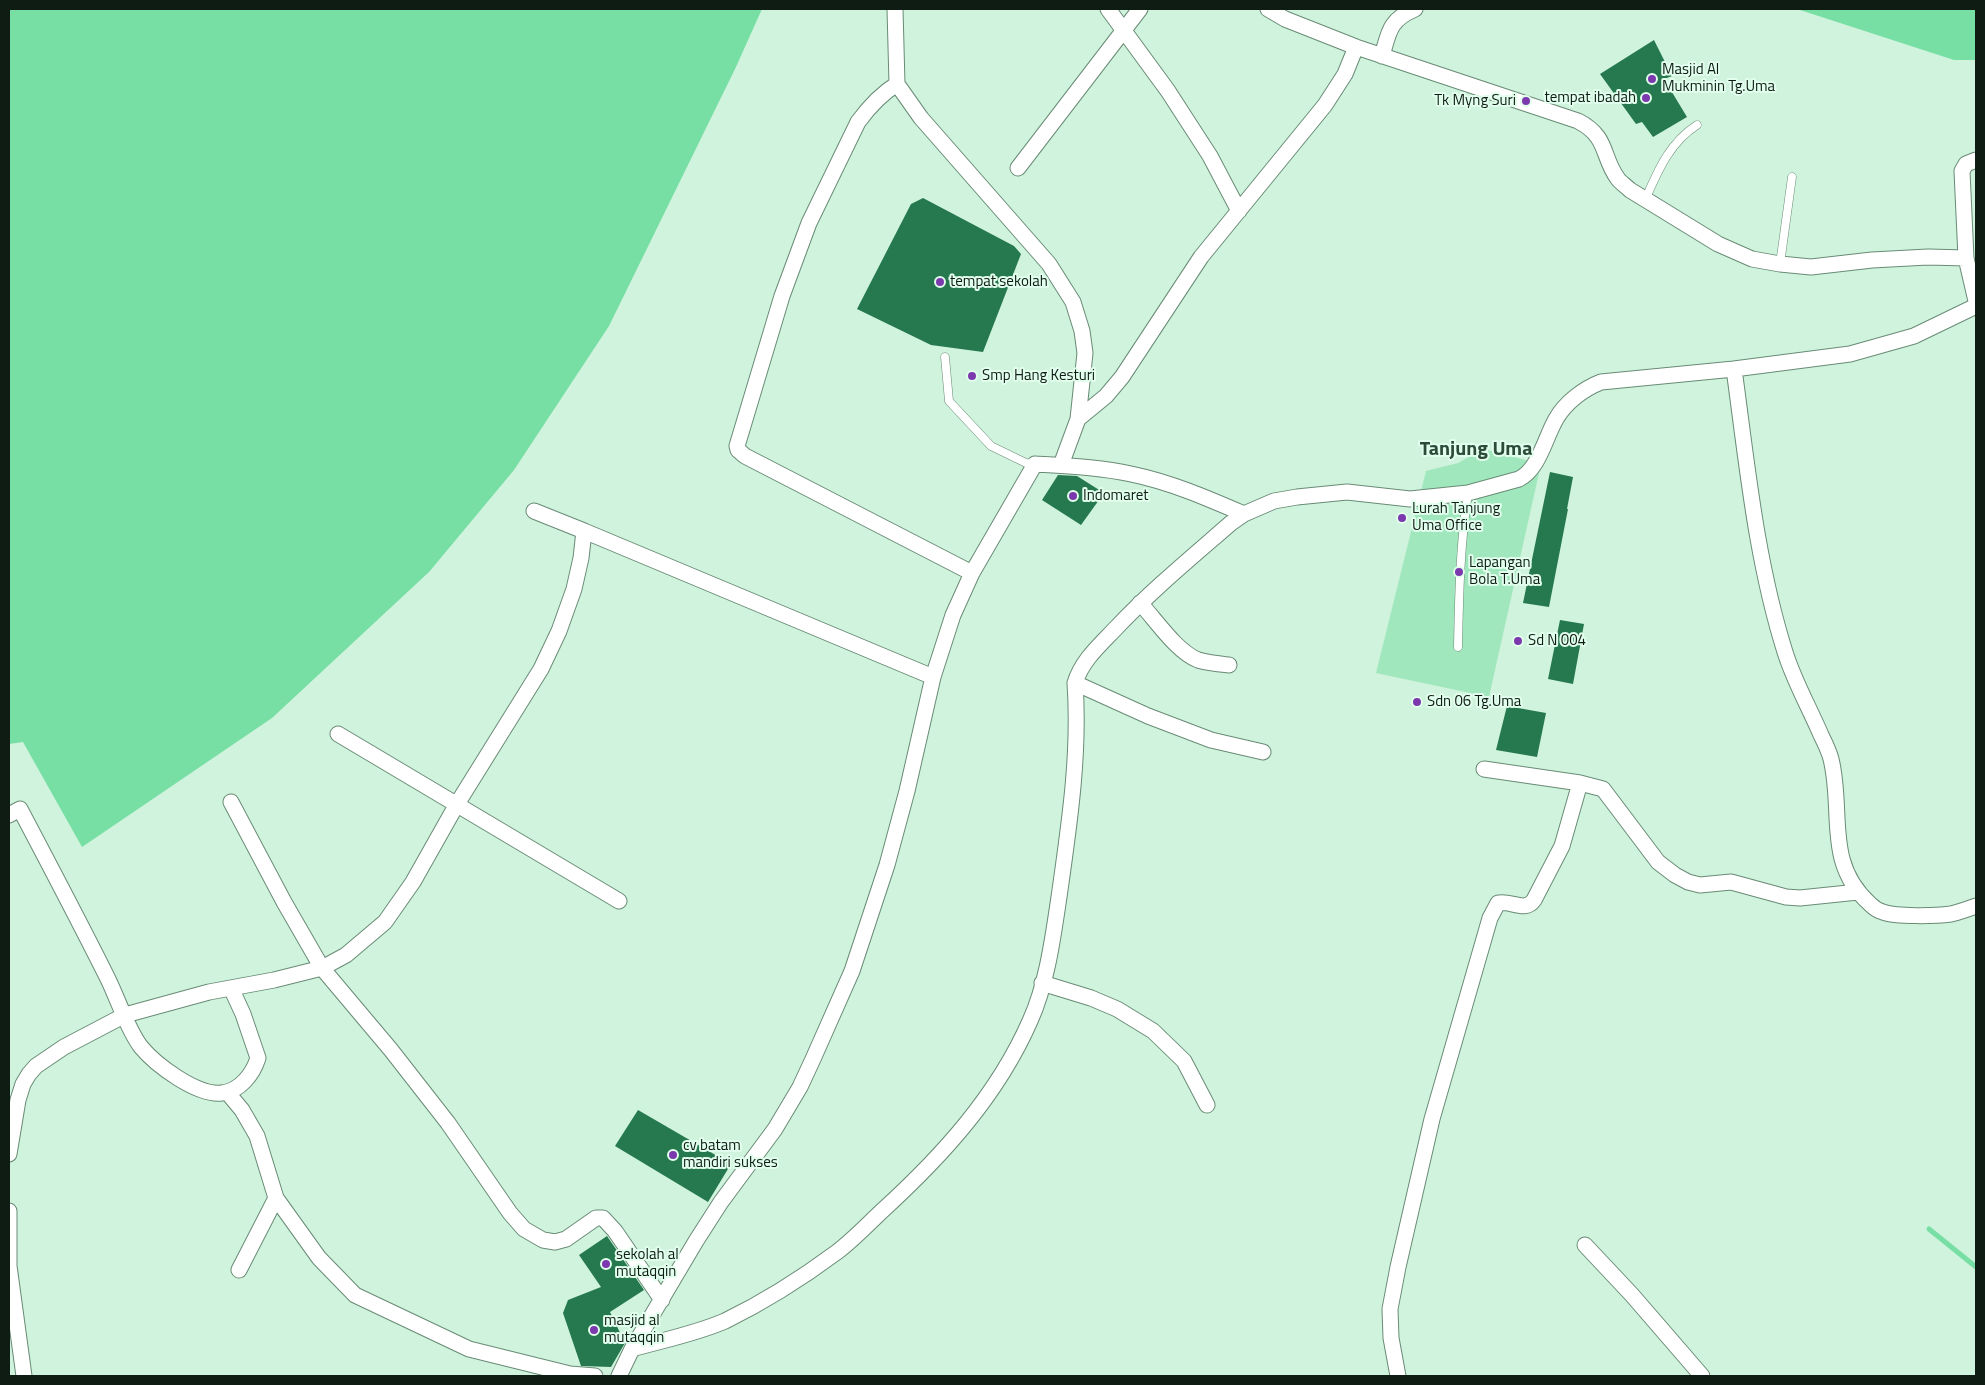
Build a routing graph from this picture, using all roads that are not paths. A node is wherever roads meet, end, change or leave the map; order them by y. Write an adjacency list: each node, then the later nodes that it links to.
1 (895, 9): 9 (street)
2 (1108, 9): 6 (street)
3 (1140, 9): 6 (street)
4 (1268, 9): 7 (street)
5 (1415, 9): 8 (street)
6 (1123, 30): 12 (street); 15 (street)
7 (1356, 47): 8 (street); 15 (street)
8 (1382, 56): 14 (street)
9 (897, 84): 22 (street); 29 (street)
10 (1697, 124): 14 (lane)
11 (1976, 160): 16 (street)
12 (1018, 168)
13 (1792, 177): 17 (lane)
14 (1645, 200): 17 (street)
15 (1239, 211): 22 (street)
16 (1966, 258): 17 (street); 18 (street)
17 (1780, 264)
18 (1976, 301)
19 (1976, 306): 21 (street)
20 (945, 357): 23 (lane)
21 (1734, 369): 25 (street); 42 (street)
22 (1078, 419): 24 (street)
23 (1035, 464): 24 (street); 29 (street)
24 (1061, 465): 27 (street)
25 (1468, 492): 27 (street); 31 (lane)
26 (534, 511): 28 (street)
27 (1244, 514): 30 (street)
28 (584, 531): 33 (street); 40 (street)
29 (972, 573): 33 (street)
30 (1140, 603): 32 (street); 34 (street)
31 (1458, 647)
32 (1229, 665)
33 (933, 677): 56 (street)
34 (1075, 683): 36 (street); 46 (street)
35 (338, 734): 40 (street)
36 (1263, 752)
37 (1484, 769): 38 (street)
38 (1580, 783): 42 (street); 62 (street)
39 (231, 802): 45 (street)
40 (457, 804): 43 (street); 45 (street)
41 (9, 815): 48 (street)
42 (1858, 892): 44 (street)
43 (619, 902)
44 (1976, 906)
45 (322, 968): 47 (street); 56 (street)
46 (1042, 983): 50 (street); 57 (street)
47 (231, 988): 48 (street); 49 (street)
48 (125, 1015): 49 (street); 51 (street)
49 (227, 1092): 52 (street)
50 (1208, 1105)
51 (9, 1154)
52 (276, 1198): 55 (street); 58 (street)
53 (9, 1211): 59 (street)
54 (1585, 1245): 63 (street)
55 (239, 1270)
56 (662, 1300): 57 (street)
57 (632, 1349): 61 (street)
58 (567, 1375): 60 (street)
59 (24, 1376)
60 (595, 1376)
61 (619, 1376)
62 (1398, 1376)
63 (1702, 1376)

